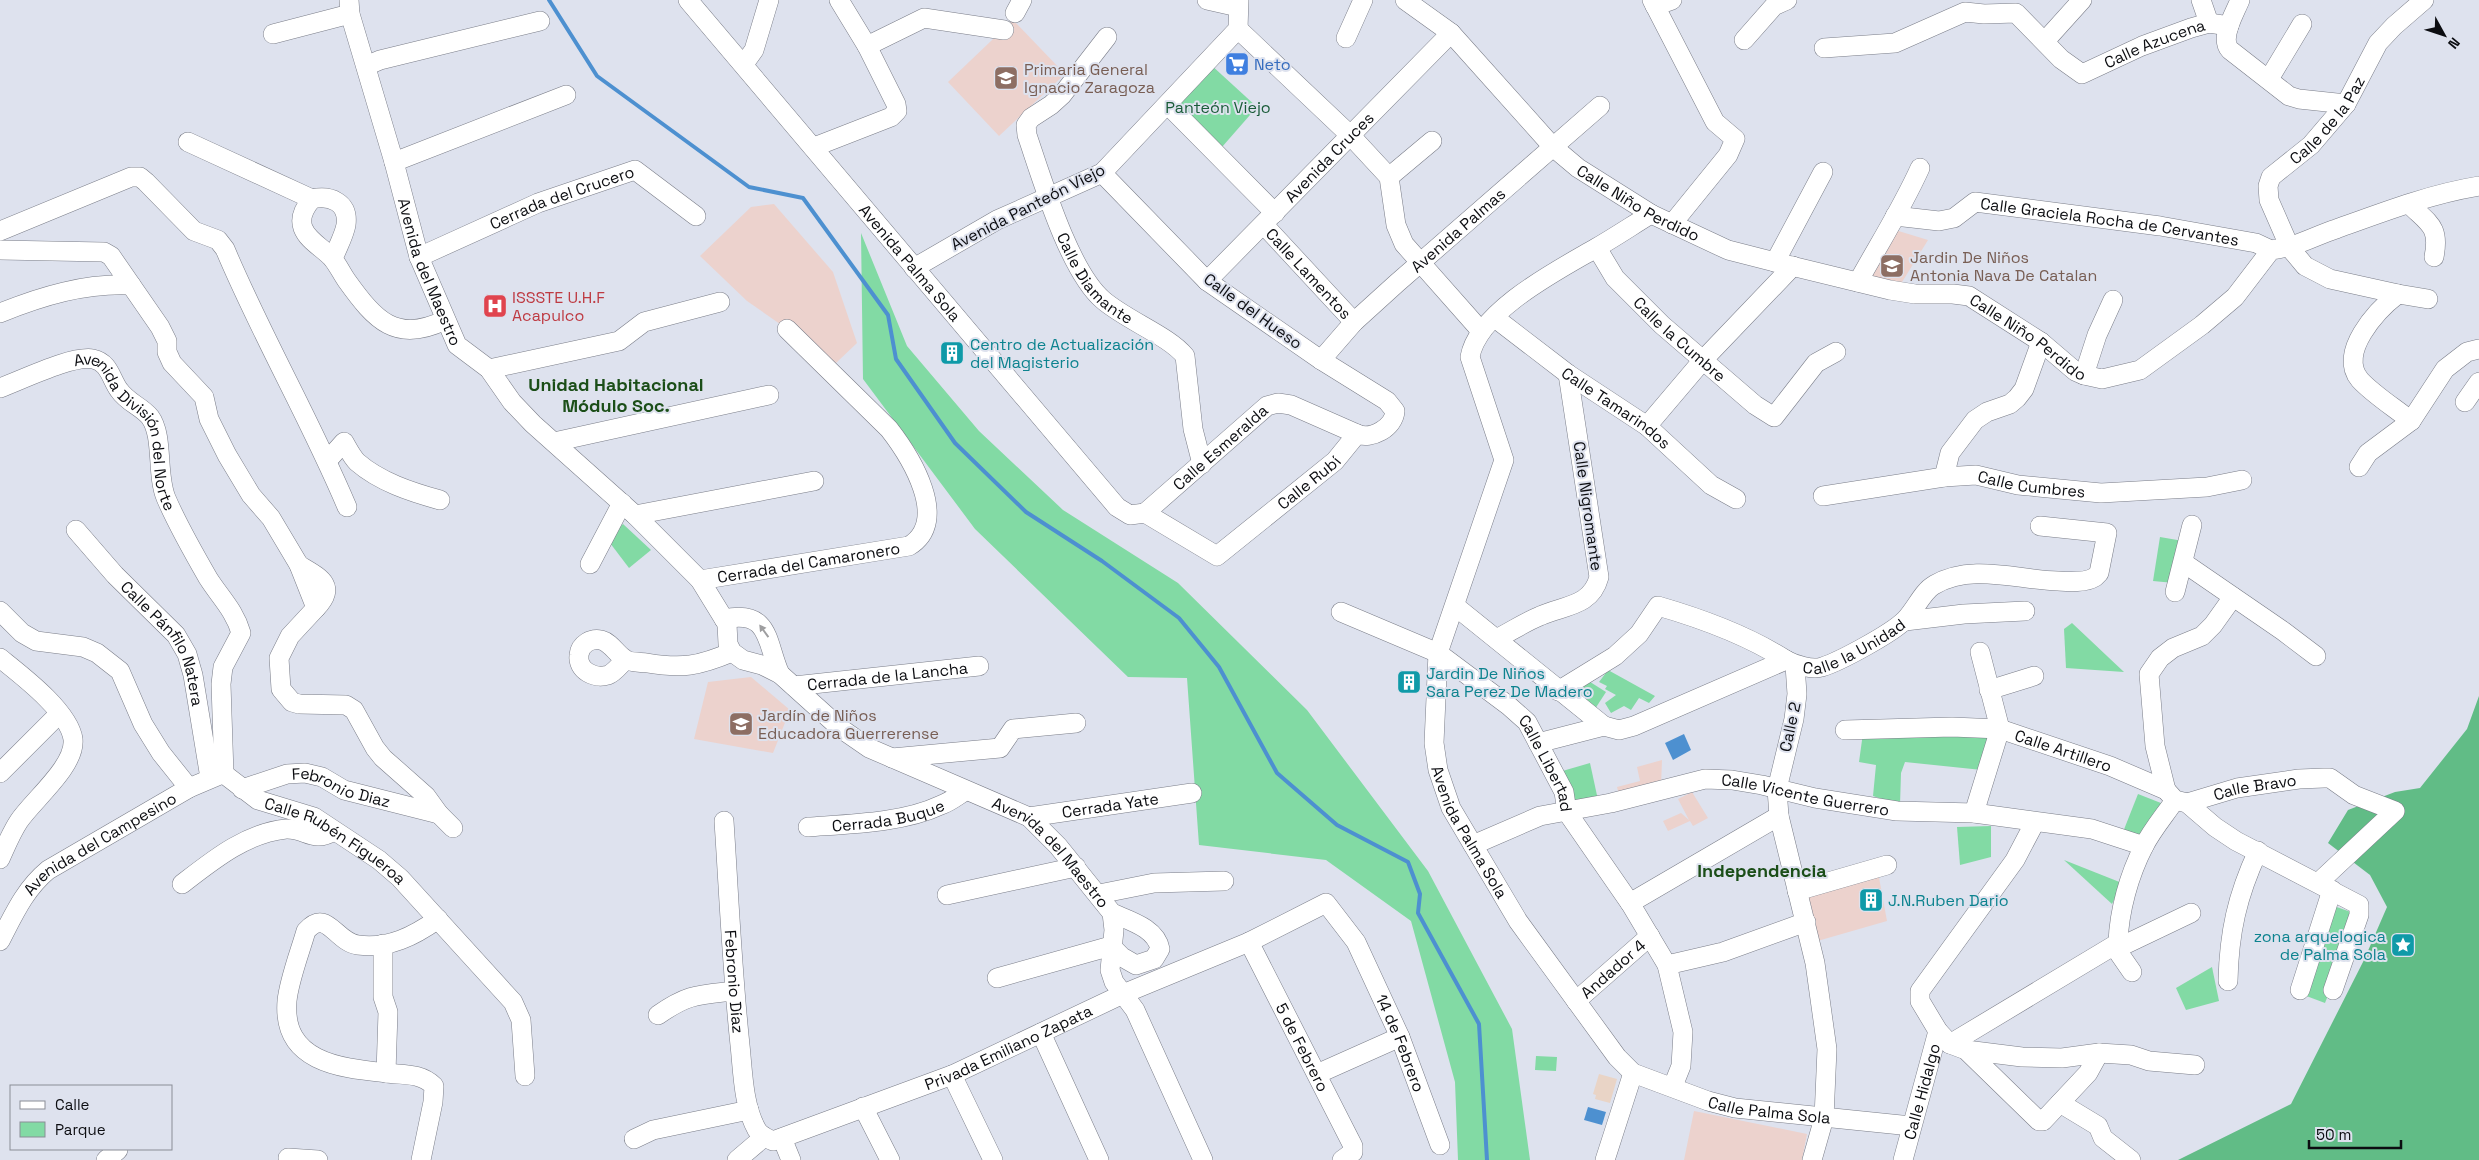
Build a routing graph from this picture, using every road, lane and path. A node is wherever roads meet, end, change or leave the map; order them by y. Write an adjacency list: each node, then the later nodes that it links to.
1 (688, 0): 30 (street, Avenida Palma Sola)
2 (769, 0): 30 (street)
3 (840, 0): 28 (street)
4 (1207, 0): 13 (street)
5 (1362, 0): 25 (street)
6 (1405, 0): 22 (street, Calle Niño Perdido)
7 (1787, 0): 26 (street)
8 (2082, 0): 27 (street)
9 (2201, 0): 17 (street)
10 (2240, 0): 19 (street)
11 (2424, 0): 34 (street, Calle de la Paz)
12 (1660, 2): 55 (street)
13 (1239, 4): 20 (street)
14 (2021, 6): 27 (street); 29 (street)
15 (349, 7): 23 (street); 31 (street, Avenida del Maestro)
16 (540, 21): 31 (street)
17 (2209, 23): 19 (street, Calle Azucena); 27 (street, Calle Azucena)
18 (2302, 24): 32 (street)
19 (2229, 26): 32 (street)
20 (1238, 29): 35 (street, Avenida Panteón Viejo); 37 (street)
21 (1004, 30): 28 (street)
22 (1451, 33): 37 (street, Avenida Cruces); 41 (street, Calle Niño Perdido)
23 (273, 34)
24 (1107, 37): 48 (street, Calle Diamante)
25 (1346, 38)
26 (1744, 40)
27 (2045, 41)
28 (867, 46): 40 (street)
29 (1824, 48)
30 (744, 64): 40 (street, Avenida Palma Sola)
31 (366, 66): 42 (street, Avenida del Maestro)
32 (2269, 79): 34 (street)
33 (566, 95): 42 (street)
34 (2346, 104): 58 (street, Calle de la Paz)
35 (1168, 105): 45 (street, Avenida Panteón Viejo); 54 (street, Calle Lamentos)
36 (1600, 106): 41 (street, Avenida Palmas)
37 (1351, 136): 46 (street); 54 (street, Avenida Cruces)
38 (1432, 141): 46 (street)
39 (188, 142): 49 (street)
40 (814, 147): 67 (street, Avenida Palma Sola)
41 (1553, 147): 51 (street, Calle Niño Perdido); 64 (street, Avenida Palmas)
42 (394, 162): 61 (street, Avenida del Maestro)
43 (1920, 168): 53 (street)
44 (1823, 172): 65 (street)
45 (1102, 173): 48 (street, Avenida Panteón Viejo); 68 (street, Calle del Hueso)
46 (1389, 177): 64 (street)
47 (2479, 186): 50 (street)
48 (1048, 197): 67 (street, Avenida Panteón Viejo); 98 (street, Calle Diamante)
49 (312, 200): 63 (street); 63 (street)
50 (2409, 204): 58 (street); 62 (street)
51 (1651, 214): 55 (street, Calle Niño Perdido); 57 (street)
52 (696, 216): 61 (street, Cerrada del Crucero)
53 (1895, 216): 60 (street, Calle Graciela Rocha de Cervantes); 69 (street)
54 (1270, 219): 68 (street, Avenida Cruces); 78 (street, Calle Lamentos)
55 (1672, 224): 65 (street, Calle Niño Perdido)
56 (0, 231): 97 (street)
57 (1597, 248): 76 (street); 85 (street, Calle la Cumbre)
58 (2290, 248): 60 (street); 71 (street, Calle de la Paz)
59 (0, 250): 70 (street)
60 (2271, 250): 88 (street, Calle Niño Perdido)
61 (419, 257): 77 (street, Avenida del Maestro)
62 (2434, 257)
63 (333, 259): 77 (street)
64 (1422, 262): 78 (street, Avenida Palmas); 80 (street)
65 (1775, 262): 66 (street, Calle Niño Perdido)
66 (1793, 266): 69 (street, Calle Niño Perdido); 85 (street)
67 (914, 268): 108 (street, Avenida Palma Sola)
68 (1207, 281): 84 (street, Calle del Hueso)
69 (1858, 282): 81 (street, Calle Niño Perdido)
70 (131, 285): 75 (street); 154 (street)
71 (2398, 294): 72 (street); 93 (street)
72 (2428, 299)
73 (2113, 300): 88 (street)
74 (720, 302): 86 (street)
75 (0, 313)
76 (1495, 318): 80 (street); 87 (street, Calle Tamarindos)
77 (445, 320): 86 (street, Avenida del Maestro)
78 (1354, 322): 84 (street, Avenida Palmas)
79 (787, 329): 115 (street, Cerrada del Camaronero)
80 (1481, 331): 118 (street)
81 (2041, 342): 88 (street, Calle Niño Perdido); 100 (street)
82 (2479, 349): 93 (street)
83 (1836, 352): 85 (street, Calle la Cumbre)
84 (1321, 360): 95 (street, Calle del Hueso)
85 (1703, 360): 94 (street)
86 (489, 369): 96 (street, Avenida del Maestro)
87 (1568, 374): 94 (street, Calle Tamarindos); 124 (street, Calle Nigromante)
88 (2084, 375)
89 (2479, 382): 92 (street)
90 (0, 388): 145 (street, Avenida División del Norte)
91 (769, 395): 96 (street)
92 (2465, 402)
93 (2411, 421): 99 (street)
94 (1647, 426): 104 (street, Calle Tamarindos)
95 (1357, 434): 98 (street, Calle Esmeralda); 112 (street, Calle Rubí)
96 (554, 442): 107 (street, Avenida del Maestro)
97 (327, 461): 105 (street); 106 (street)
98 (1202, 464): 108 (street, Calle Esmeralda)
99 (2359, 467)
100 (1944, 477): 101 (street, Calle Cumbres); 103 (street, Calle Cumbres)
101 (2242, 480)
102 (814, 481): 107 (street)
103 (1822, 496)
104 (1736, 499)
105 (440, 500)
106 (347, 507)
107 (629, 509): 113 (street); 115 (street, Avenida del Maestro)
108 (1145, 512): 112 (street, Avenida Palma Sola)
109 (2192, 525): 114 (street)
110 (2040, 526): 123 (street, Calle la Unidad)
111 (76, 530): 145 (street, Calle Pánfilo Natera)
112 (1217, 556)
113 (590, 564)
114 (2184, 564): 116 (street); 117 (street)
115 (700, 580): 122 (street, Avenida del Maestro)
116 (2175, 592)
117 (2233, 597): 127 (street); 151 (street)
118 (1456, 606): 124 (street); 132 (street)
119 (2025, 611): 123 (street)
120 (0, 612): 146 (street)
121 (1341, 612): 132 (street)
122 (724, 619): 125 (street, Avenida del Maestro); 134 (street, Avenida del Maestro, one-way to 122)
123 (1905, 621): 130 (street, Calle la Unidad)
124 (1498, 638): 136 (street)
125 (732, 652): 129 (street); 134 (street, Avenida del Maestro)
126 (1980, 652): 135 (street)
127 (2316, 656)
128 (0, 658): 137 (street)
129 (625, 660)
130 (1790, 662): 136 (street); 139 (street, Calle la Unidad); 148 (street, Calle 2)
131 (979, 666): 134 (street, Cerrada de la Lancha)
132 (1438, 667): 142 (street, Calle Libertad); 162 (street, Avenida Palma Sola)
133 (2034, 676): 135 (street)
134 (787, 680): 143 (street, Avenida del Maestro)
135 (1989, 690): 140 (street)
136 (1558, 691): 139 (street)
137 (59, 714): 144 (street); 165 (street)
138 (1076, 723): 143 (street)
139 (1604, 726): 142 (street, Calle la Unidad)
140 (2000, 729): 141 (street, Calle Artillero); 151 (street, Calle Artillero); 153 (street)
141 (1845, 730)
142 (1538, 743): 152 (street, Calle Libertad)
143 (891, 758): 149 (street, Avenida del Maestro)
144 (0, 772)
145 (217, 776): 146 (street, Avenida del Campesino); 147 (street, Calle Rubén Figueroa)
146 (188, 788): 180 (street, Avenida del Campesino)
147 (242, 789): 154 (street, Febronio Diaz); 161 (street, Calle Rubén Figueroa)
148 (1777, 790): 152 (street, Calle Vicente Guerrero); 153 (street, Calle Vicente Guerrero); 155 (street, Calle 2)
149 (965, 791): 156 (street, Avenida del Maestro); 159 (street, Cerrada Buque)
150 (1192, 793): 156 (street, Cerrada Yate)
151 (2176, 798): 163 (street); 164 (street, Calle Artillero); 170 (street, Calle Bravo)
152 (1567, 812): 162 (street, Calle Vicente Guerrero); 174 (street, Calle Libertad)
153 (1974, 813): 158 (street, Calle Vicente Guerrero)
154 (438, 814): 160 (street)
155 (1779, 816): 171 (street, Calle 2); 174 (street)
156 (1029, 818): 167 (street, Avenida del Maestro)
157 (724, 821): 191 (street, Febronio Díaz)
158 (2035, 822): 163 (street, Calle Vicente Guerrero); 197 (street, Calle Hidalgo)
159 (808, 827)
160 (453, 828)
161 (334, 831): 169 (street); 177 (street, Calle Rubén Figueroa)
162 (1473, 844): 193 (street, Avenida Palma Sola)
163 (2144, 846): 183 (street)
164 (2258, 851): 170 (street, Calle Artillero); 188 (street)
165 (0, 859)
166 (1888, 865): 171 (street)
167 (1076, 867): 172 (street, Avenida del Maestro); 173 (street)
168 (1224, 881): 172 (street)
169 (182, 884)
170 (2325, 887): 189 (street); 190 (street, Calle Artillero)
171 (1797, 891): 178 (street, Calle 2)
172 (1099, 894): 176 (street, Avenida del Maestro)
173 (947, 895)
174 (1630, 904): 179 (street, Calle Libertad)
175 (2191, 912): 183 (street)
176 (1112, 913): 184 (street, Avenida del Maestro); 184 (street)
177 (438, 920): 182 (street); 203 (street, Calle Rubén Figueroa)
178 (1806, 922): 185 (street); 209 (street, Calle 2)
179 (1650, 936): 185 (street, Calle Libertad); 193 (street, Andador 4)
180 (0, 940)
181 (1249, 942): 192 (street, Privada Emiliano Zapata); 196 (street, 14 de Febrero); 202 (street, 5 de Febrero)
182 (383, 944): 201 (street); 201 (street)
183 (2116, 945): 186 (street); 197 (street)
184 (1111, 946): 187 (street); 192 (street, Avenida del Maestro)
185 (1667, 965): 205 (street, Calle Libertad)
186 (2132, 972)
187 (997, 978)
188 (2228, 981)
189 (2300, 990)
190 (2333, 990)
191 (734, 991): 194 (street); 208 (street, Febronio Díaz)
192 (1123, 994): 195 (street, Privada Emiliano Zapata); 223 (street, Avenida del Maestro)
193 (1576, 1000): 200 (street, Avenida Palma Sola)
194 (658, 1015)
195 (1041, 1033): 204 (street, Privada Emiliano Zapata); 222 (street)
196 (1400, 1037): 202 (street); 213 (street, 14 de Febrero)
197 (1951, 1042): 198 (street); 206 (street); 210 (street, Calle Hidalgo)
198 (2099, 1053): 199 (street); 206 (street)
199 (2195, 1065)
200 (1632, 1072): 205 (street, Calle Palma Sola); 224 (street)
201 (386, 1073): 217 (street)
202 (1317, 1074): 214 (street, 5 de Febrero)
203 (525, 1076)
204 (952, 1076): 207 (street, Privada Emiliano Zapata); 221 (street)
205 (1673, 1086): 209 (street, Calle Palma Sola)
206 (2060, 1103): 227 (street)
207 (863, 1108): 211 (street, Privada Emiliano Zapata); 220 (street)
208 (749, 1110): 211 (street, Febronio Díaz); 212 (street)
209 (1824, 1118): 210 (street, Calle Palma Sola); 225 (street)
210 (1911, 1126): 226 (street, Calle Hidalgo)
211 (773, 1138): 218 (street); 219 (street, Febronio Díaz)
212 (634, 1139)
213 (1440, 1145)
214 (1348, 1156)
215 (288, 1158): 216 (street)
216 (318, 1160)
217 (421, 1160)
218 (737, 1160)
219 (792, 1160)
220 (890, 1160)
221 (993, 1160)
222 (1099, 1160)
223 (1203, 1160)
224 (1605, 1160)
225 (1812, 1160)
226 (1903, 1160)
227 (2130, 1160)

